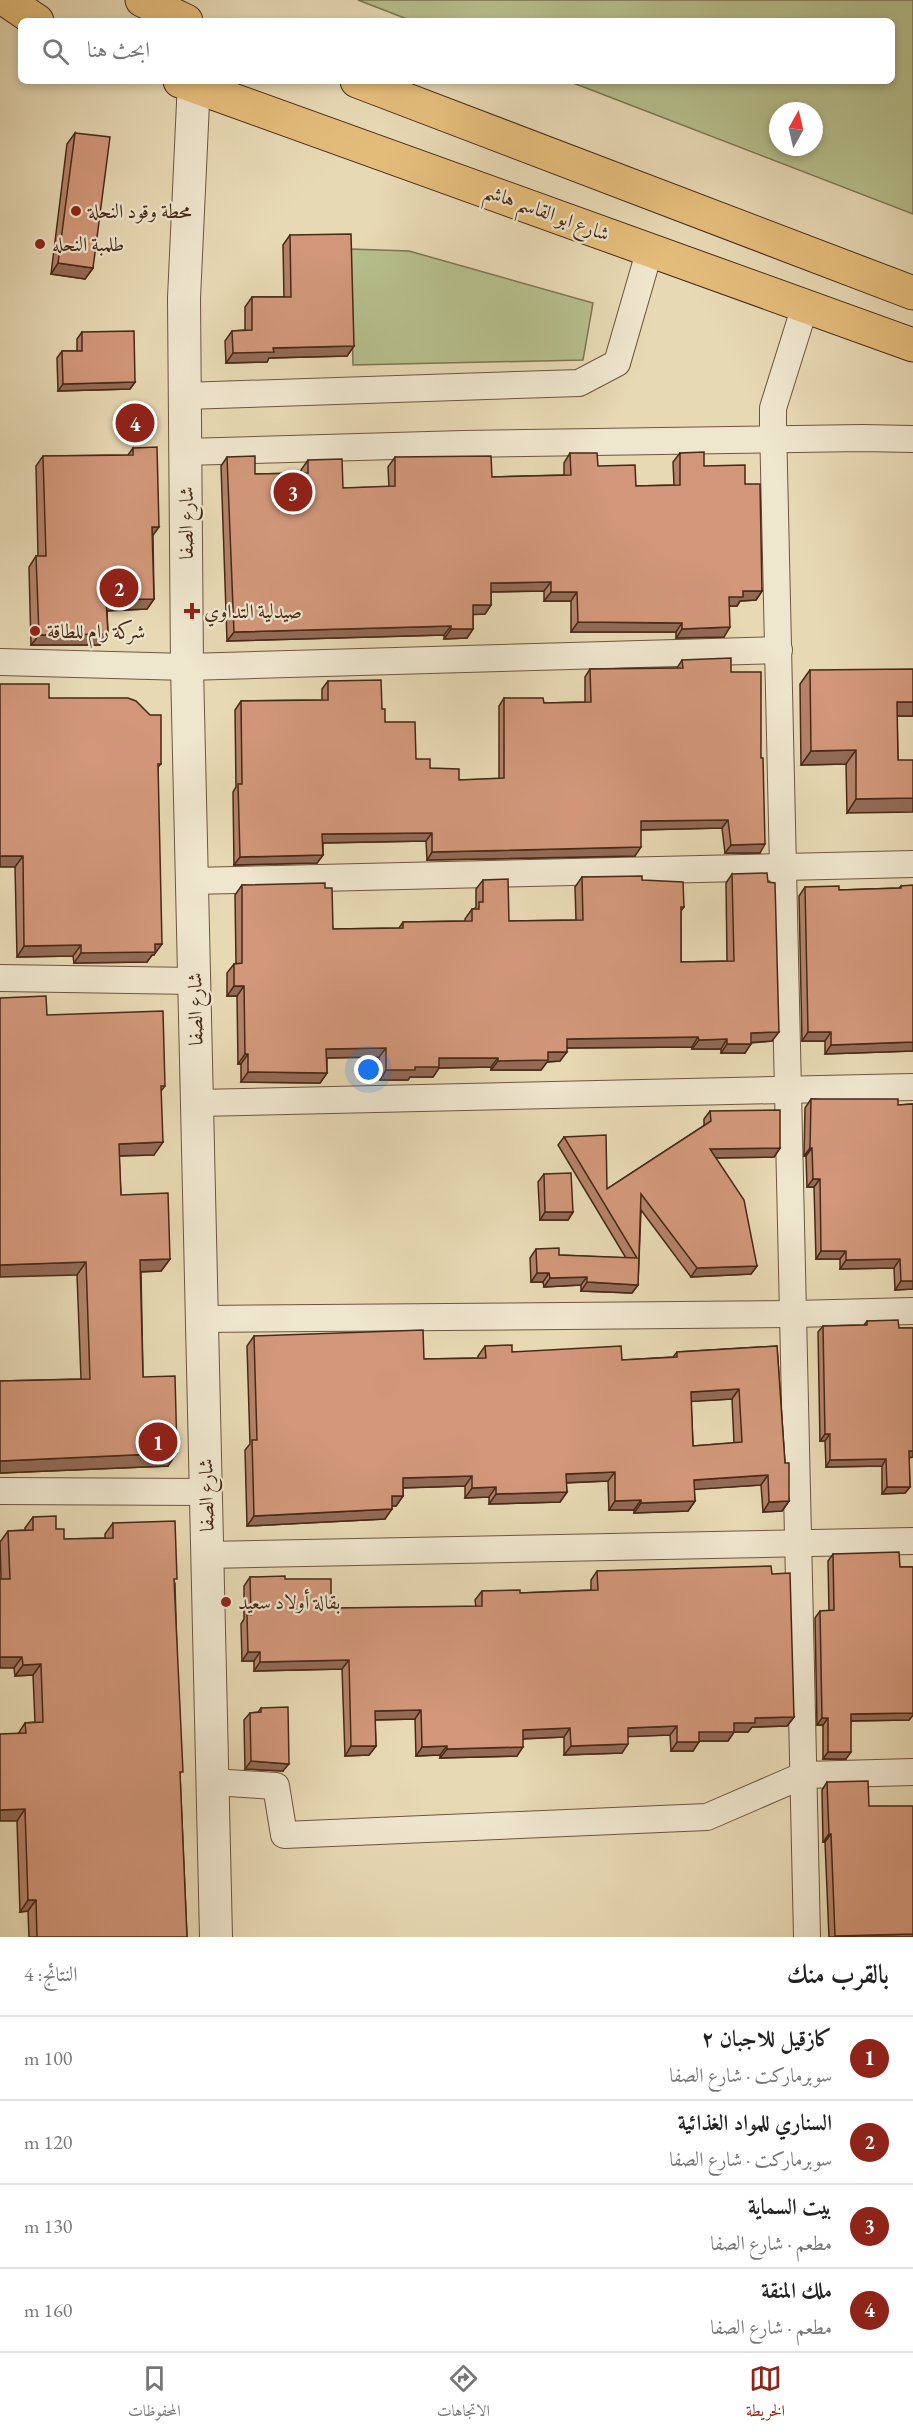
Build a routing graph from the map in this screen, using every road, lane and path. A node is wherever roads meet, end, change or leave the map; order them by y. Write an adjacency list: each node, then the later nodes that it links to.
1 (6, 0): 4 (main road)
2 (142, 0): 5 (main road)
3 (186, 0): 6 (street)
4 (33, 18)
5 (181, 18)
6 (187, 18)
7 (189, 84): 14 (street, شارع الصفا)
8 (192, 84): 10 (main road, شارع ابو القاسم هاشم)
9 (365, 84): 11 (main road)
10 (650, 249): 12 (main road, شارع ابو القاسم هاشم); 14 (street)
11 (913, 293)
12 (805, 306): 13 (main road, شارع ابو القاسم هاشم); 15 (street)
13 (913, 345)
14 (184, 396): 17 (street, شارع الصفا)
15 (774, 439): 16 (street); 17 (street); 18 (street)
16 (913, 439)
17 (185, 452): 20 (street, شارع الصفا)
18 (779, 650): 20 (street); 22 (street)
19 (0, 662): 20 (street)
20 (187, 667): 23 (street, شارع الصفا)
21 (913, 864): 22 (street)
22 (784, 867): 23 (street); 27 (street)
23 (192, 881): 25 (street, شارع الصفا)
24 (0, 978): 25 (street)
25 (194, 981): 28 (street, شارع الصفا)
26 (913, 1087): 27 (street)
27 (789, 1089): 28 (street); 30 (street)
28 (197, 1103): 31 (street, شارع الصفا)
29 (913, 1311): 30 (street)
30 (794, 1314): 31 (street); 35 (street)
31 (202, 1318): 33 (street, شارع الصفا)
32 (0, 1491): 33 (street)
33 (206, 1492): 36 (street, شارع الصفا)
34 (913, 1541): 35 (street)
35 (799, 1544): 36 (street); 38 (street)
36 (207, 1555): 39 (street, شارع الصفا)
37 (913, 1772): 38 (street)
38 (804, 1775): 39 (street); 41 (street)
39 (212, 1782): 40 (street, شارع الصفا)
40 (216, 1937)
41 (807, 1937)

